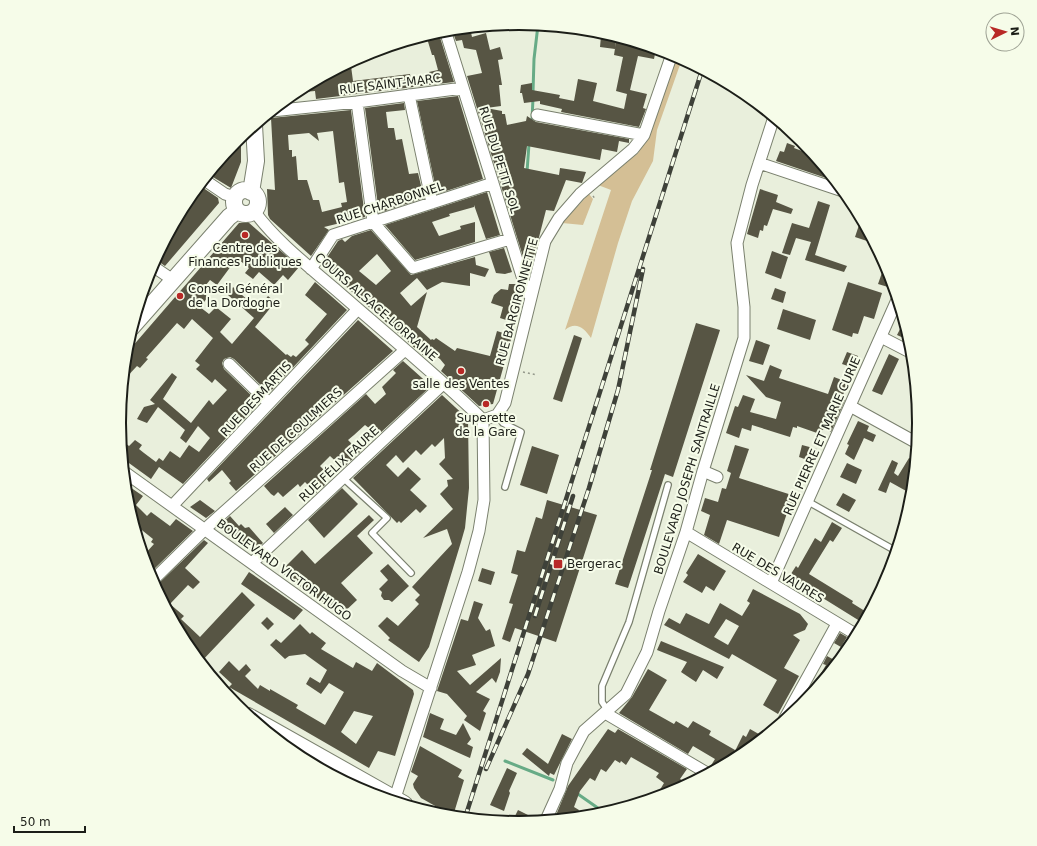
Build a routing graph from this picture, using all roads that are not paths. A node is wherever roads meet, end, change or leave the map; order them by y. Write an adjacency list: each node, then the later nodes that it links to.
1 (448, 37): 3 (street, RUE DU PETIT SOL)
2 (670, 60): 10 (street, RUE BARGIRONNETTE)
3 (463, 88): 4 (street, RUE SAINT-MARC); 13 (street, RUE DU PETIT SOL)
4 (409, 94): 5 (street, RUE SAINT-MARC); 16 (street)
5 (357, 102): 6 (street, RUE SAINT-MARC); 19 (street)
6 (280, 110)
7 (537, 115): 10 (street)
8 (772, 123): 11 (street, BOULEVARD JOSEPH SANTRAILLE)
9 (254, 132): 15 (main road)
10 (644, 135): 24 (street, RUE BARGIRONNETTE)
11 (759, 163): 14 (street); 38 (street, BOULEVARD JOSEPH SANTRAILLE)
12 (208, 183): 17 (street)
13 (493, 183): 16 (street, RUE CHARBONNEL); 20 (street, RUE DU PETIT SOL)
14 (832, 188)
15 (251, 192): 17 (main road); 18 (main road)
16 (432, 203): 19 (street, RUE CHARBONNEL)
17 (236, 204): 18 (main road); 23 (main road)
18 (254, 211): 22 (street, COURS ALSACE-LORRAINE)
19 (373, 222): 20 (street); 22 (street, RUE CHARBONNEL)
20 (510, 239): 24 (street, RUE DU PETIT SOL)
21 (157, 269): 23 (street)
22 (312, 269): 26 (street, COURS ALSACE-LORRAINE)
23 (173, 280): 27 (main road)
24 (530, 297): 35 (street, RUE BARGIRONNETTE)
25 (894, 307): 28 (street, RUE PIERRE ET MARIE CURIE)
26 (358, 309): 30 (street, COURS ALSACE-LORRAINE); 33 (street, RUE DESMARTIS)
27 (140, 318)
28 (881, 337): 29 (street); 34 (street, RUE PIERRE ET MARIE CURIE)
29 (904, 349)
30 (405, 350): 32 (street, COURS ALSACE-LORRAINE); 46 (street, RUE DE COULMIERS)
31 (229, 364): 33 (street)
32 (443, 384): 36 (street, COURS ALSACE-LORRAINE); 41 (street, RUE FÉLIX FAURE)
33 (269, 403): 45 (street, RUE DESMARTIS)
34 (850, 406): 37 (street); 44 (street, RUE PIERRE ET MARIE CURIE)
35 (497, 415): 36 (street); 43 (lane)
36 (483, 420): 55 (street)
37 (911, 440)
38 (703, 471): 40 (street); 47 (street, BOULEVARD JOSEPH SANTRAILLE)
39 (129, 475): 45 (street, BOULEVARD VICTOR HUGO)
40 (717, 477)
41 (343, 478): 49 (street, RUE FÉLIX FAURE); 50 (lane)
42 (668, 485): 57 (lane)
43 (505, 488)
44 (807, 501): 48 (lane); 52 (street, RUE PIERRE ET MARIE CURIE)
45 (172, 506): 46 (street, BOULEVARD VICTOR HUGO)
46 (205, 529): 49 (street, BOULEVARD VICTOR HUGO); 51 (street, RUE DE COULMIERS)
47 (686, 532): 52 (street, RUE DES VAURES); 57 (street, BOULEVARD JOSEPH SANTRAILLE)
48 (891, 548)
49 (252, 563): 55 (street, BOULEVARD VICTOR HUGO)
50 (411, 573)
51 (157, 576)
52 (771, 582): 53 (street, RUE DES VAURES)
53 (837, 624): 54 (street, RUE DES VAURES); 56 (street)
54 (851, 632)
55 (431, 688): 61 (street)
56 (793, 704)
57 (607, 712): 59 (street); 62 (street, BOULEVARD JOSEPH SANTRAILLE)
58 (274, 731): 60 (main road)
59 (702, 770)
60 (378, 790)
61 (399, 797)
62 (548, 815)

